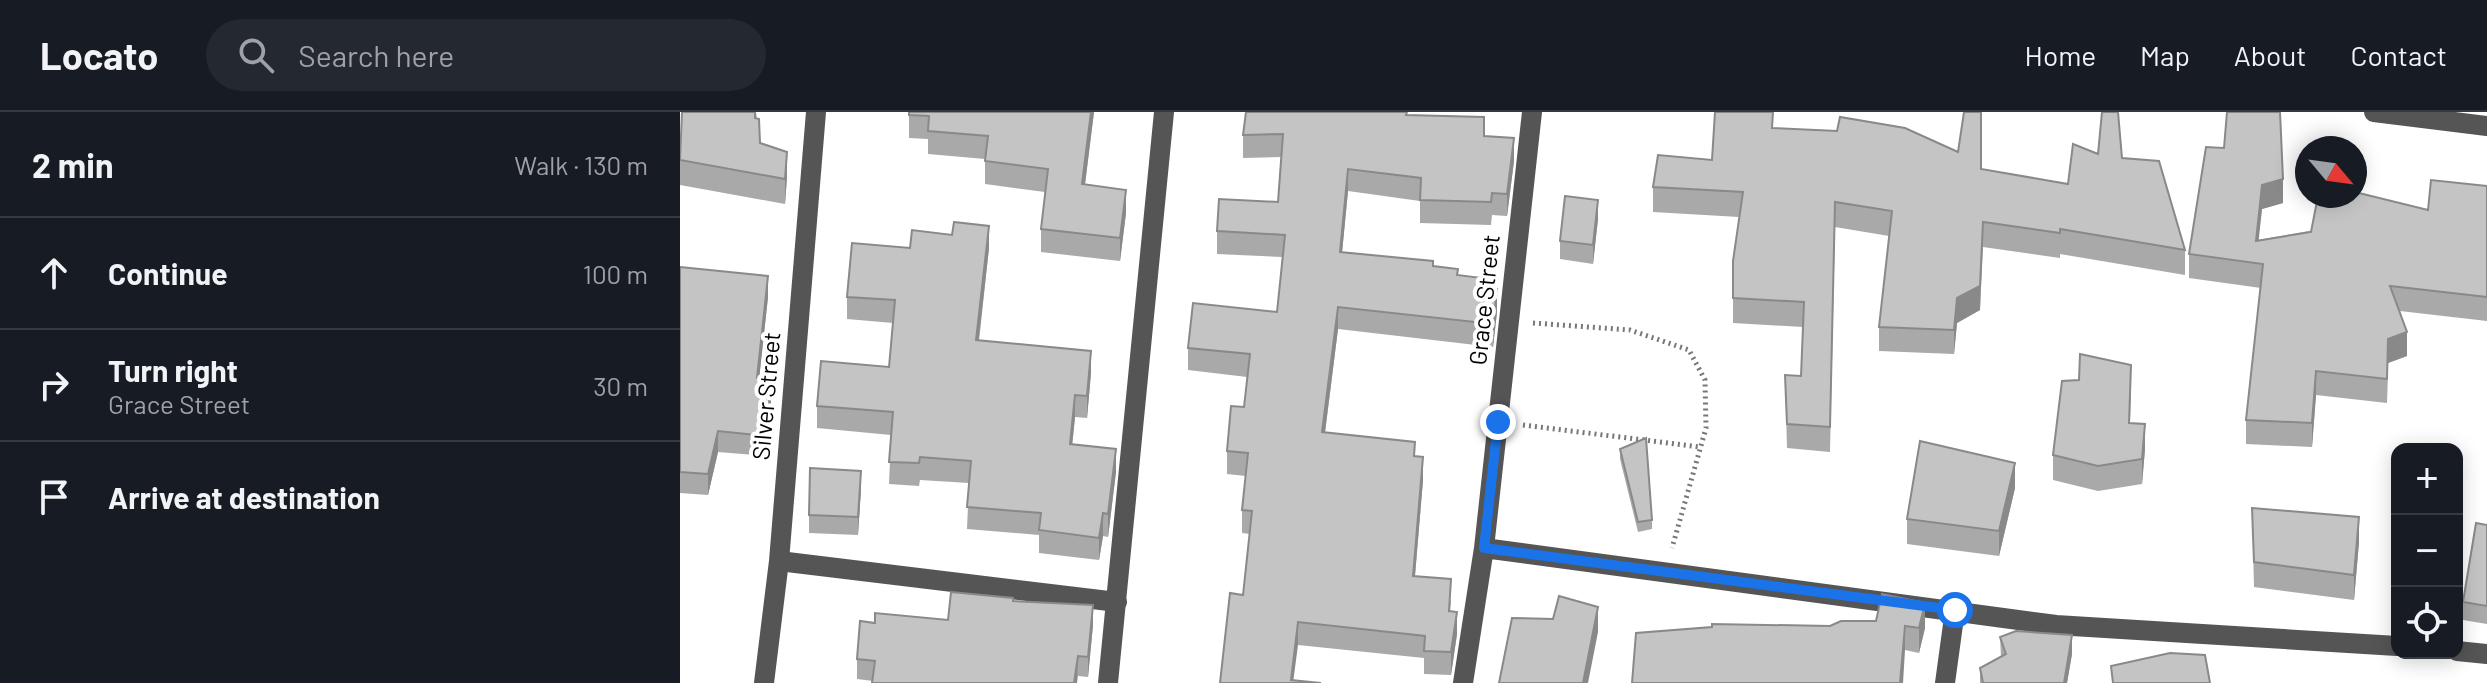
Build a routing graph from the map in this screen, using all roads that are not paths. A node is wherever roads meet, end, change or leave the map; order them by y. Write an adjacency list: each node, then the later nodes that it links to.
1 (816, 112): 7 (street, Silver Street)
2 (1164, 112): 8 (street)
3 (1532, 112): 6 (street, Grace Street)
4 (2374, 112): 5 (street)
5 (2487, 126)
6 (1484, 548): 9 (street); 15 (street, Grace Street)
7 (779, 561): 8 (street); 13 (street, Silver Street)
8 (1117, 602): 14 (street)
9 (1955, 610): 10 (street); 16 (street)
10 (2391, 646)
11 (2463, 652): 12 (street)
12 (2487, 654)
13 (764, 683)
14 (1108, 683)
15 (1463, 683)
16 (1945, 683)

